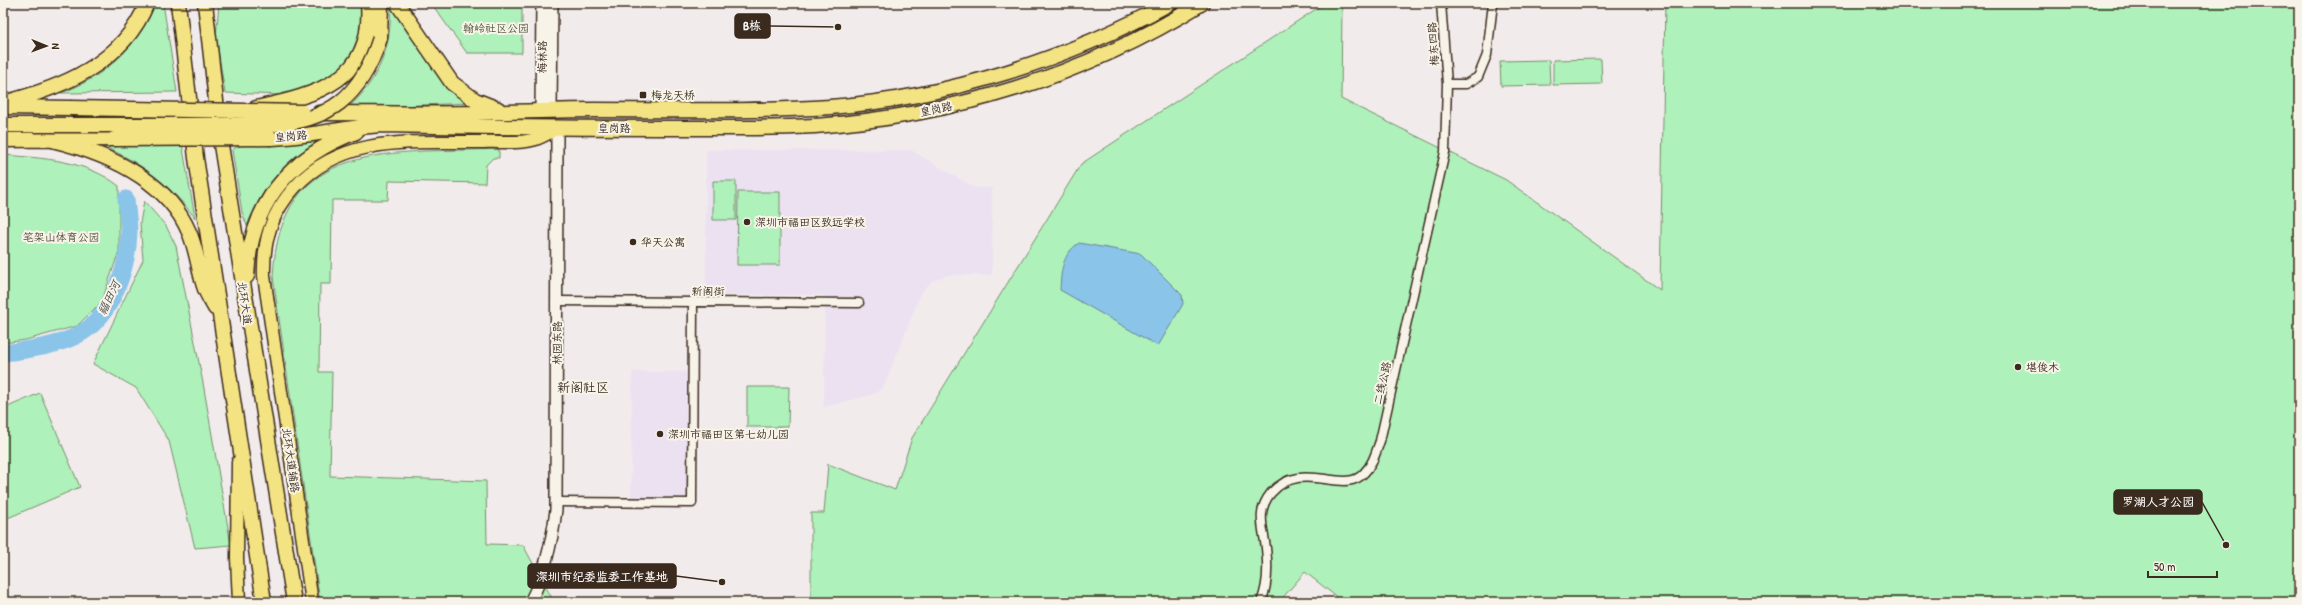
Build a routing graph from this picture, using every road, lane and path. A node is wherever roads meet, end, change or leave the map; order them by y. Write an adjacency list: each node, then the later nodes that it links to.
1 (147, 3): 18 (highway)
2 (178, 3): 32 (highway)
3 (205, 3): 16 (highway, 北环大道)
4 (214, 3): 16 (highway)
5 (368, 3): 20 (highway)
6 (381, 3): 23 (highway, bridge)
7 (397, 3): 22 (highway)
8 (542, 3): 21 (street, 梅林路)
9 (552, 3): 21 (street, 梅林路)
10 (1152, 3): 15 (street)
11 (1170, 3): 15 (highway, 皇岗路)
12 (1202, 3): 25 (highway, 皇岗路)
13 (1441, 3): 17 (street, 梅东四路)
14 (1493, 3): 17 (street)
15 (1145, 17): 21 (highway, 皇岗路)
16 (208, 35): 31 (highway, 北环大道)
17 (1447, 84): 40 (street, 二线公路)
18 (3, 103)
19 (3, 107): 20 (highway, 皇岗路, bridge)
20 (246, 110): 22 (highway, 皇岗路, bridge)
21 (546, 110): 22 (highway, 皇岗路)
22 (506, 112)
23 (3, 125)
24 (383, 125): 25 (highway, 皇岗路); 27 (highway, 皇岗路, bridge); 31 (highway)
25 (557, 128): 28 (street, 林园东路); 38 (main road, 北环大道辅路)
26 (3, 140): 27 (highway, 皇岗路)
27 (52, 140): 32 (highway)
28 (557, 300): 29 (street, 新阁街); 34 (street, 林园东路)
29 (693, 302): 30 (street, 新阁街); 34 (street)
30 (859, 302)
31 (246, 314): 37 (highway, 北环大道)
32 (220, 319): 33 (highway)
33 (237, 433): 35 (main road); 36 (highway)
34 (556, 502): 39 (street, 林园东路)
35 (239, 602)
36 (264, 602)
37 (294, 602)
38 (312, 602)
39 (530, 602)
40 (1261, 602)

